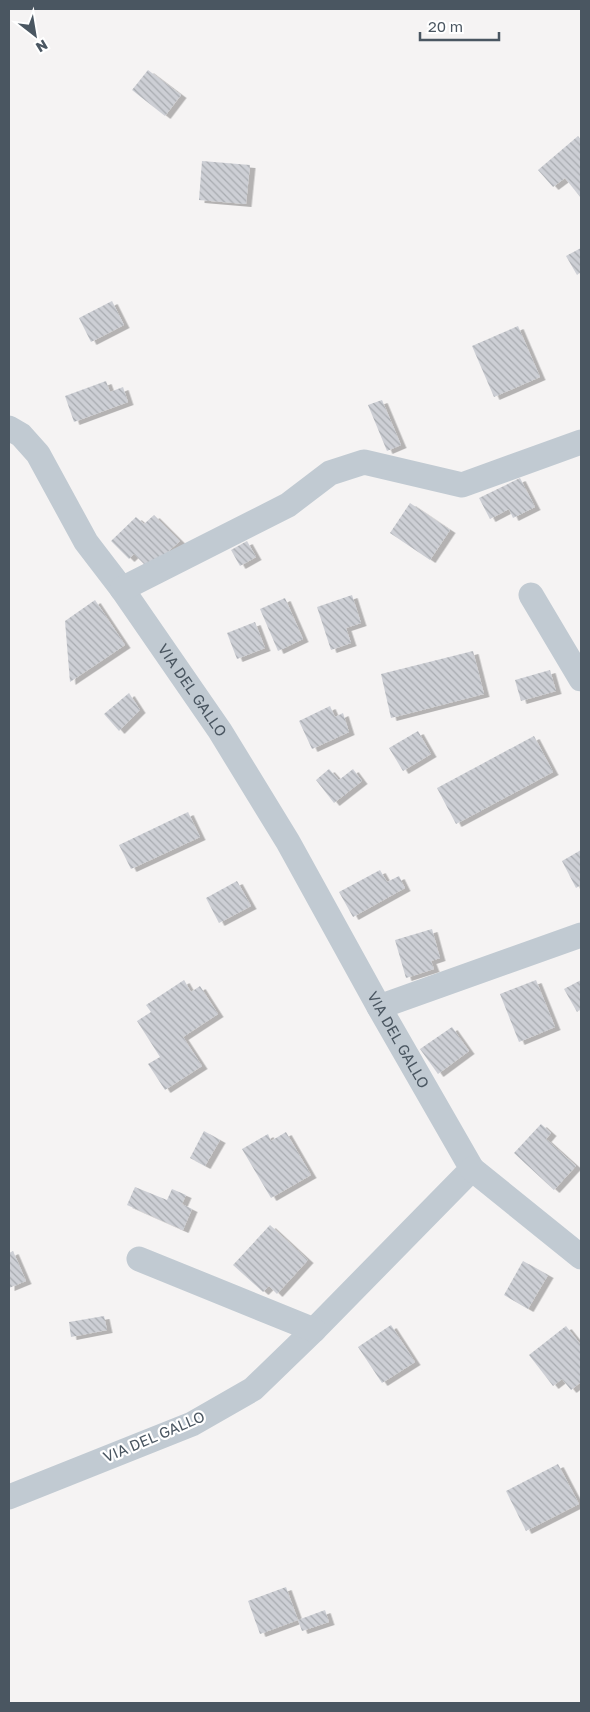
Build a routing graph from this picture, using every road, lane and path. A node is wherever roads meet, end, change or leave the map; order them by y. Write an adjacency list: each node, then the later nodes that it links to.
1 (9, 428): 3 (street, VIA DEL GALLO)
2 (581, 442): 3 (street)
3 (122, 589): 7 (street, VIA DEL GALLO)
4 (532, 595): 5 (street)
5 (581, 679)
6 (581, 935): 7 (street)
7 (379, 1007): 8 (street, VIA DEL GALLO)
8 (472, 1169): 9 (street); 11 (street, VIA DEL GALLO)
9 (581, 1257)
10 (139, 1259): 11 (street)
11 (314, 1330): 12 (street, VIA DEL GALLO)
12 (9, 1497)

